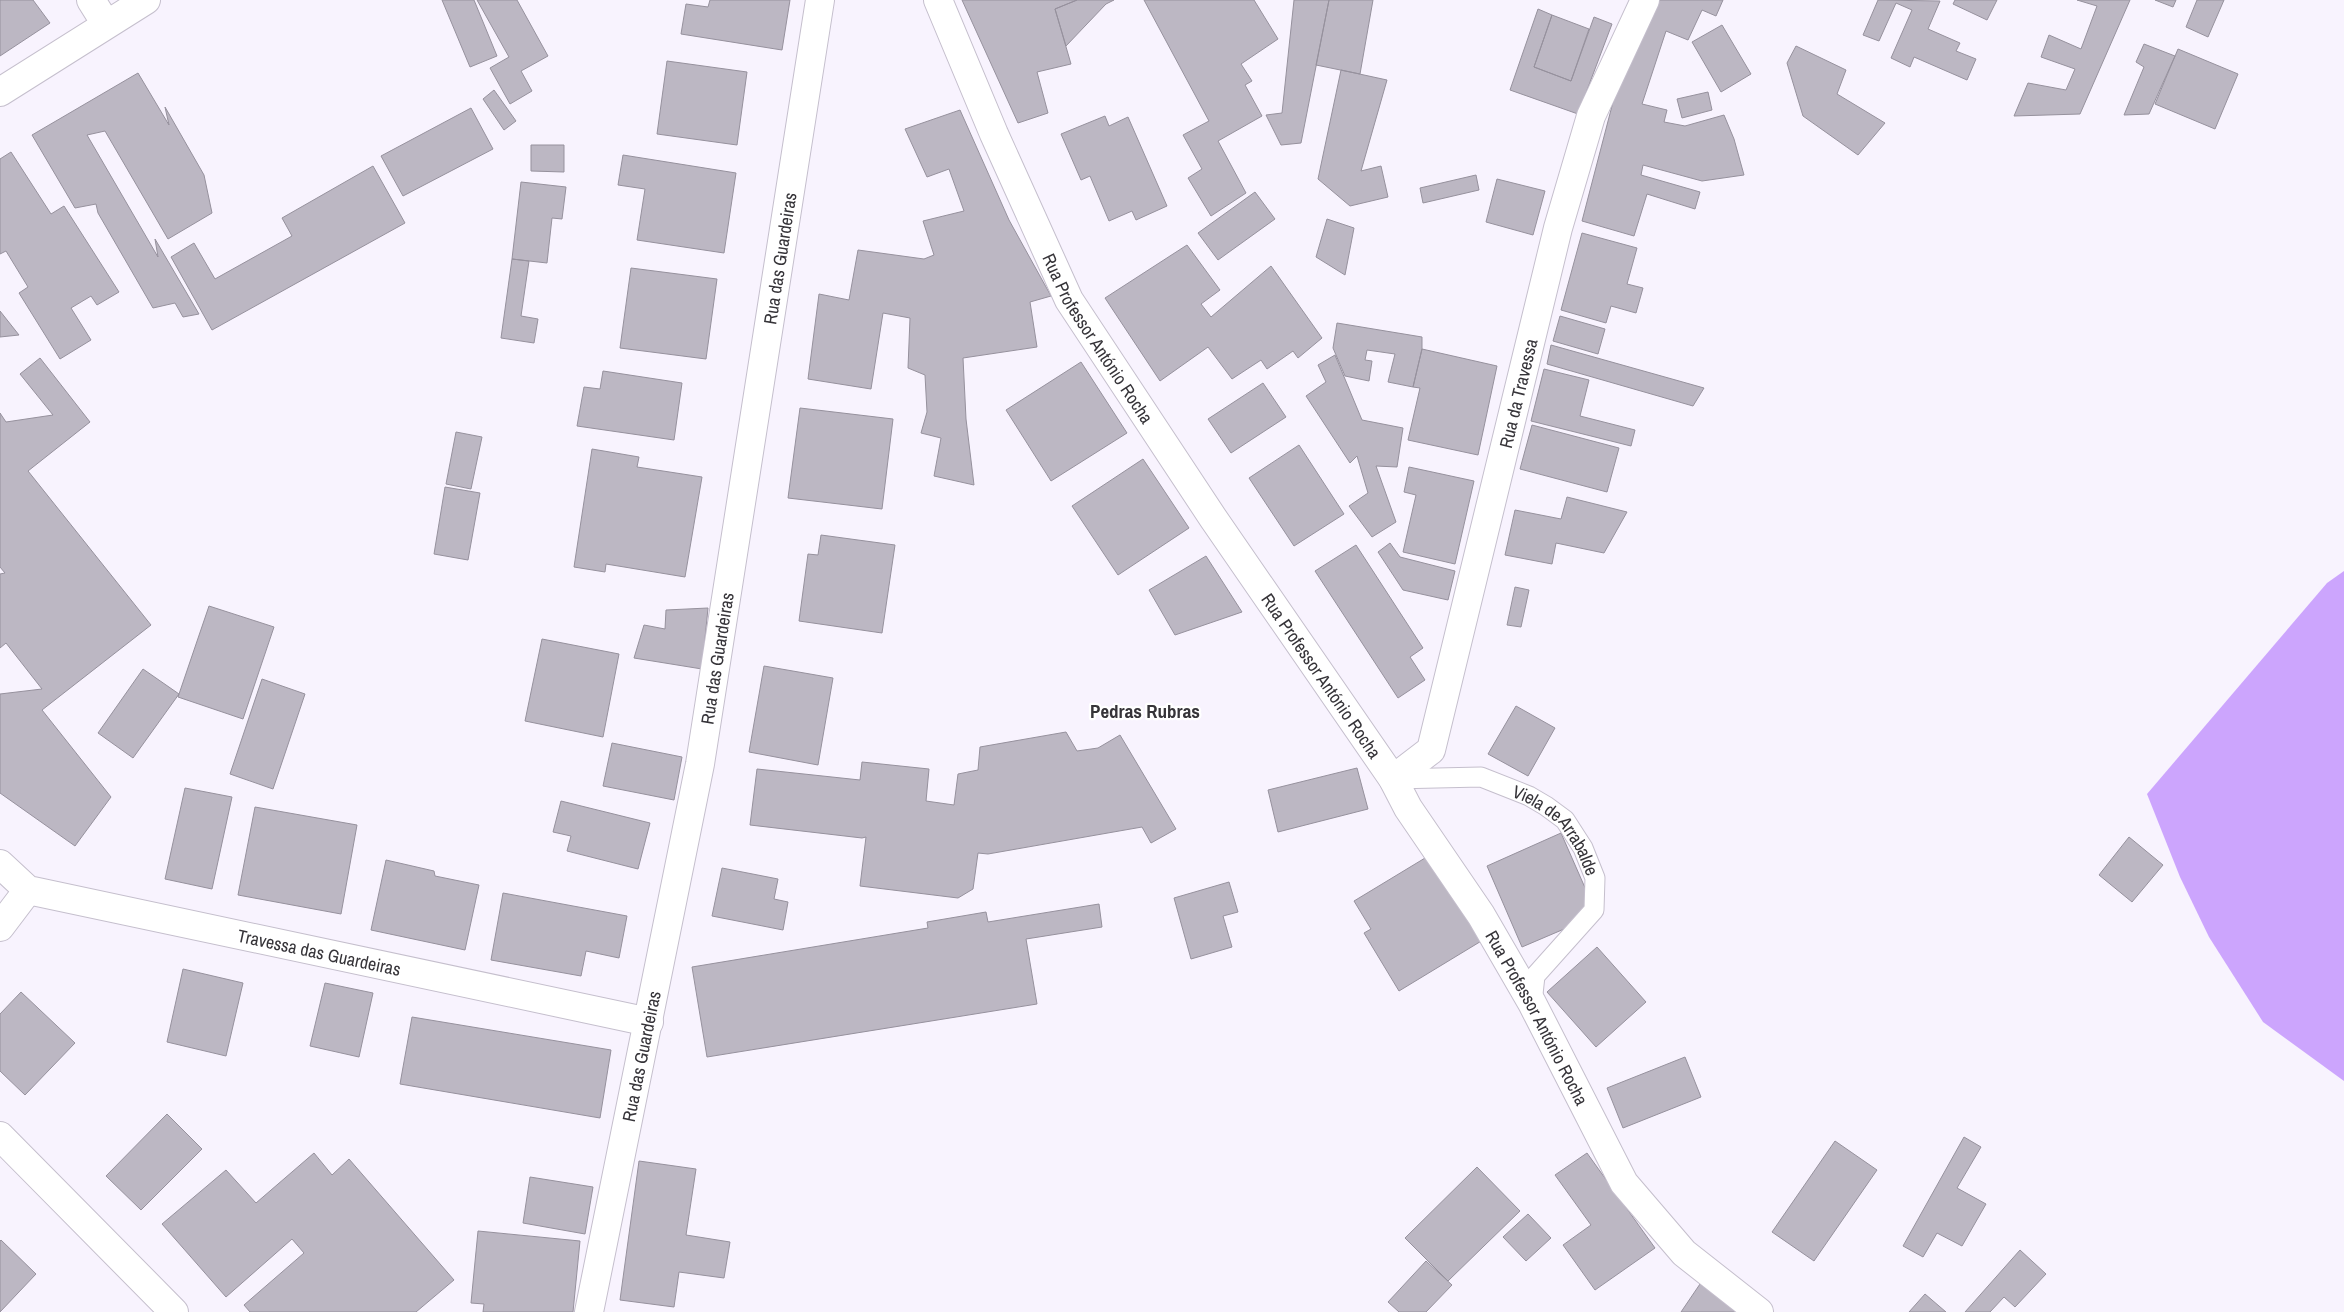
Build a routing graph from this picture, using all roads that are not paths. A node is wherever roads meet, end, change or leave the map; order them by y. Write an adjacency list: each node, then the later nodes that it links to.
1 (91, 0): 6 (street)
2 (146, 0): 6 (street)
3 (820, 0): 13 (street, Rua das Guardeiras)
4 (938, 0): 8 (street, Rua Professor António Rocha)
5 (1645, 0): 8 (street, Rua da Travessa)
6 (106, 24): 7 (street)
7 (0, 92)
8 (1393, 780): 12 (street, Rua Professor António Rocha); 12 (lane, Viela de Arrabalde)
9 (0, 864): 10 (street)
10 (28, 890): 11 (street); 13 (street, Travessa das Guardeiras)
11 (0, 927)
12 (1532, 1004): 17 (street, Rua Professor António Rocha)
13 (649, 1022): 16 (street, Rua das Guardeiras)
14 (0, 1136): 15 (street)
15 (174, 1312)
16 (589, 1312)
17 (1759, 1312)

